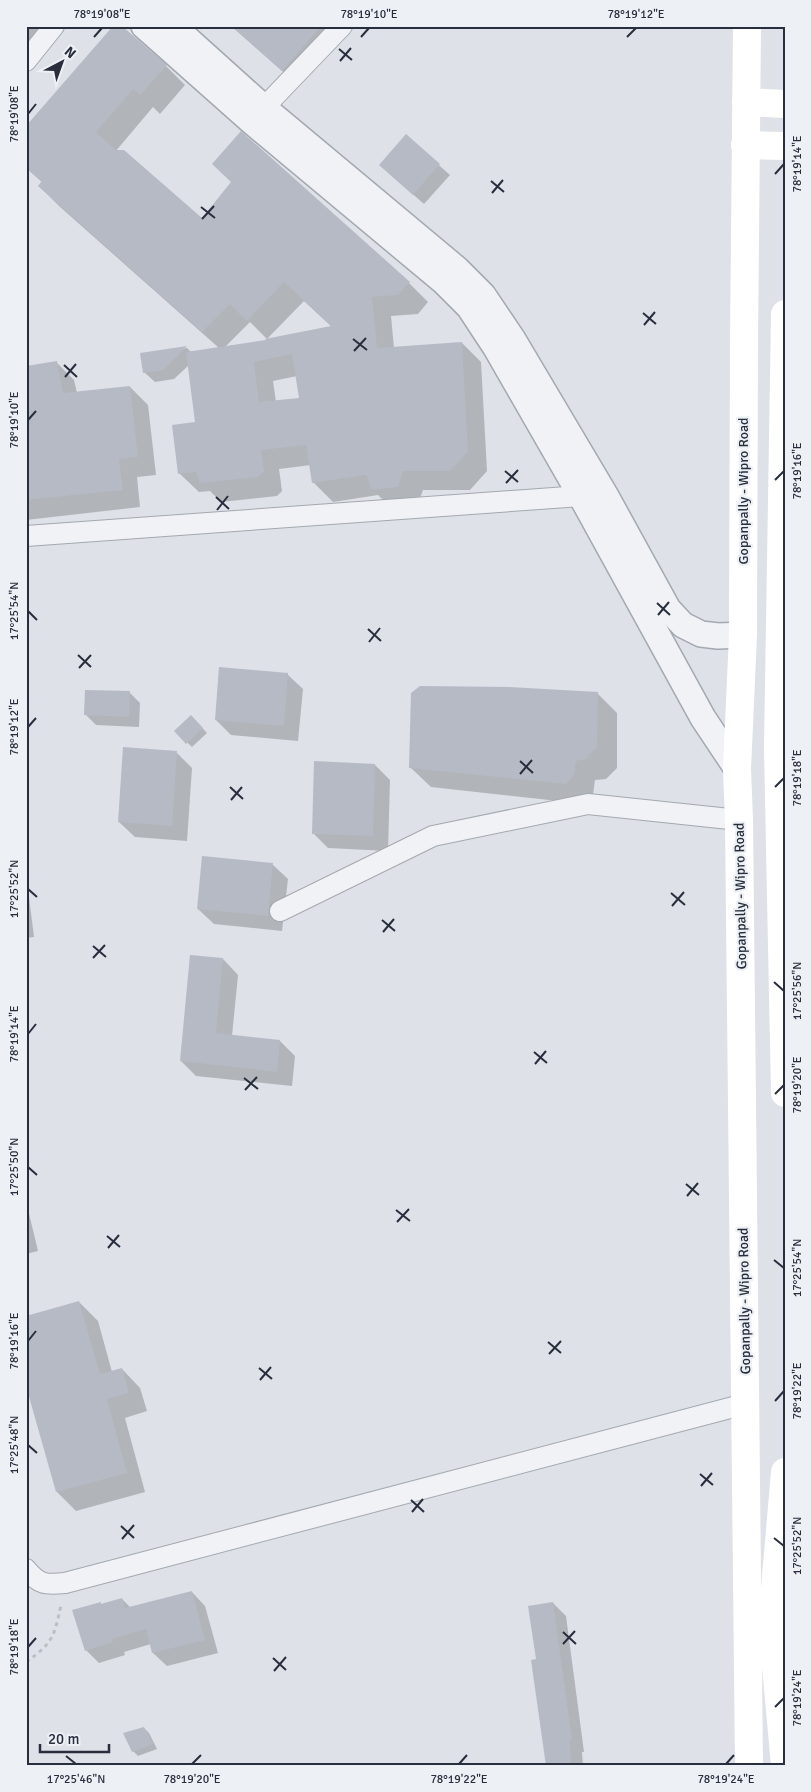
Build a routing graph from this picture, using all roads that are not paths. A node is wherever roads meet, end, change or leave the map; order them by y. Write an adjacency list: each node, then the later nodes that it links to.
1 (54, 26): 6 (street)
2 (144, 26): 9 (street)
3 (173, 26): 9 (street)
4 (342, 26): 9 (street)
5 (747, 26): 7 (main road, Gopanpally - Wipro Road)
6 (26, 61)
7 (746, 102): 8 (main road); 10 (main road, Gopanpally - Wipro Road)
8 (785, 104)
9 (257, 114): 13 (street); 15 (street)
10 (745, 146): 11 (main road); 15 (main road, Gopanpally - Wipro Road)
11 (785, 146)
12 (785, 314): 19 (main road)
13 (581, 496): 14 (street); 16 (street)
14 (26, 536)
15 (743, 635): 16 (main road, Gopanpally - Wipro Road)
16 (737, 769): 17 (main road, Gopanpally - Wipro Road)
17 (739, 820): 18 (street); 20 (main road, Gopanpally - Wipro Road)
18 (280, 911)
19 (785, 1093)
20 (745, 1404): 22 (street); 24 (main road, Gopanpally - Wipro Road)
21 (785, 1472): 23 (main road)
22 (26, 1569)
23 (785, 1765)
24 (749, 1766)

